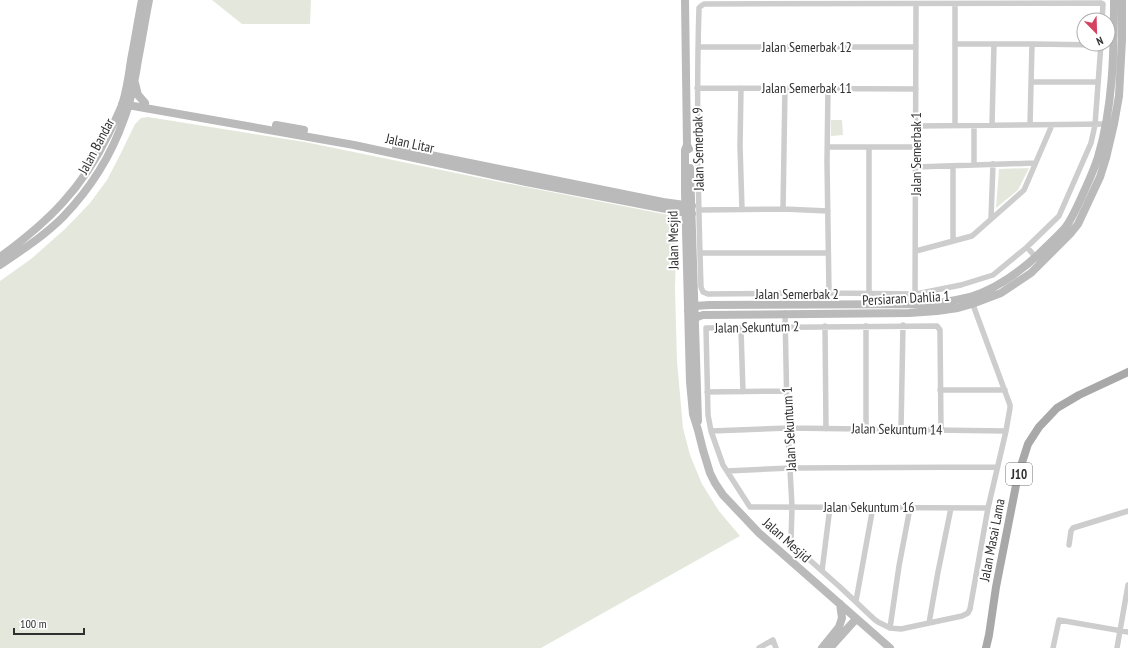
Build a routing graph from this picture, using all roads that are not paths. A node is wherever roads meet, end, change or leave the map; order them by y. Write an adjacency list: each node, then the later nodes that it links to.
1 (142, 0): 25 (main road, Jalan Bandar)
2 (149, 0): 19 (main road, Jalan Bandar)
3 (685, 0): 36 (main road, Jalan Mesjid)
4 (1114, 0): 9 (main road, Persiaran Dahlia 1)
5 (1122, 0): 9 (main road, Persiaran Dahlia 1)
6 (916, 4): 7 (street); 14 (street, Jalan Semerbak 9); 15 (street, Jalan Semerbak 1)
7 (955, 4): 8 (street); 10 (street)
8 (1102, 12)
9 (1121, 40): 28 (main road, Persiaran Dahlia 1)
10 (955, 44): 11 (street); 34 (street)
11 (994, 44): 12 (street); 29 (street)
12 (1032, 44): 13 (street); 17 (street)
13 (1076, 44)
14 (698, 47): 15 (street, Jalan Semerbak 12); 20 (street, Jalan Semerbak 9)
15 (916, 47): 24 (street, Jalan Semerbak 1)
16 (1100, 52): 18 (street, Jalan Semerbak 2)
17 (1031, 82): 18 (street); 30 (street)
18 (1098, 82): 32 (street, Jalan Semerbak 2)
19 (134, 83): 25 (main road, Jalan Bandar); 26 (main road)
20 (697, 88): 21 (street, Jalan Semerbak 11); 47 (street, Jalan Semerbak 9)
21 (741, 88): 22 (street, Jalan Semerbak 11); 48 (street)
22 (785, 88): 23 (street, Jalan Semerbak 11); 49 (street)
23 (828, 88): 24 (street, Jalan Semerbak 11); 37 (street)
24 (916, 89): 33 (street, Jalan Semerbak 1)
25 (126, 102): 26 (main road, Jalan Litar); 27 (main road, Jalan Bandar); 58 (main road, Jalan Bandar)
26 (144, 106): 27 (main road); 46 (main road, Jalan Litar)
27 (125, 118): 60 (main road, Jalan Bandar)
28 (1110, 124): 32 (street); 59 (main road, Persiaran Dahlia 1)
29 (992, 125): 30 (street); 35 (street)
30 (1030, 125): 31 (street)
31 (1052, 125): 32 (street); 40 (street)
32 (1095, 125): 54 (street, Jalan Semerbak 2)
33 (916, 126): 34 (street); 39 (street, Jalan Semerbak 1)
34 (955, 126): 35 (street)
35 (974, 126): 42 (street)
36 (687, 145): 45 (main road, Jalan Mesjid); 47 (main road, Jalan Mesjid)
37 (828, 146): 38 (street); 50 (street)
38 (869, 147): 39 (street); 63 (street)
39 (916, 147): 44 (street, Jalan Semerbak 1)
40 (1035, 163): 41 (street); 51 (street)
41 (993, 164): 42 (street); 51 (street)
42 (974, 165): 43 (street)
43 (953, 166): 44 (street); 53 (street)
44 (916, 167): 55 (street, Jalan Semerbak 1)
45 (685, 192): 46 (main road); 47 (main road, Jalan Mesjid)
46 (669, 206): 47 (main road, Jalan Litar); 52 (main road)
47 (691, 209): 48 (street); 52 (main road, Jalan Mesjid); 56 (street, Jalan Semerbak 9); 68 (main road, Jalan Mesjid)
48 (742, 209): 49 (street)
49 (783, 209): 50 (street)
50 (828, 211): 57 (street)
51 (992, 219): 53 (street)
52 (686, 227): 68 (main road, Jalan Mesjid)
53 (953, 241): 55 (street)
54 (1027, 247): 59 (street); 64 (street, Jalan Semerbak 2)
55 (916, 251): 64 (street, Jalan Semerbak 1)
56 (700, 253): 57 (street); 61 (street, Jalan Semerbak 9)
57 (828, 253): 62 (street)
58 (0, 257)
59 (1038, 260): 65 (main road, Persiaran Dahlia 1)
60 (0, 265)
61 (703, 292): 62 (street, Jalan Semerbak 2)
62 (829, 293): 63 (street, Jalan Semerbak 2)
63 (869, 294): 64 (street, Jalan Semerbak 2)
64 (916, 294): 67 (street, Jalan Semerbak 1)
65 (971, 301): 67 (main road, Persiaran Dahlia 1); 69 (main road, Persiaran Dahlia 1); 79 (street)
66 (710, 305): 67 (main road, Persiaran Dahlia 1); 68 (main road, Persiaran Dahlia 1); 70 (main road)
67 (915, 305)
68 (691, 309): 71 (main road, Jalan Mesjid); 86 (main road, Jalan Mesjid)
69 (784, 314): 70 (main road, Persiaran Dahlia 1); 75 (street, Jalan Sekuntum 1)
70 (710, 315): 71 (main road, Persiaran Dahlia 1)
71 (694, 322): 86 (main road, Jalan Mesjid)
72 (825, 326): 73 (street, Jalan Sekuntum 2); 75 (street, Jalan Sekuntum 2); 84 (street)
73 (866, 326): 74 (street, Jalan Sekuntum 2); 85 (street)
74 (903, 326): 78 (street, Jalan Sekuntum 2); 87 (street)
75 (785, 327): 80 (street, Jalan Sekuntum 1); 81 (street, Jalan Sekuntum 2)
76 (741, 330): 82 (street)
77 (1128, 372): 116 (main road, Jalan Masai Lama / J10)
78 (940, 390): 79 (street); 88 (street)
79 (1005, 390): 90 (street)
80 (787, 391): 82 (street); 83 (street, Jalan Sekuntum 1)
81 (707, 392): 82 (street); 89 (street, Jalan Sekuntum 2)
82 (743, 392)
83 (788, 428): 84 (street, Jalan Sekuntum 14); 89 (street, Jalan Sekuntum 14); 92 (street, Jalan Sekuntum 1)
84 (826, 429): 85 (street, Jalan Sekuntum 14)
85 (866, 429): 87 (street, Jalan Sekuntum 14)
86 (698, 430): 106 (main road, Jalan Mesjid)
87 (901, 430): 88 (street, Jalan Sekuntum 14)
88 (941, 430): 90 (street, Jalan Sekuntum 14)
89 (711, 431): 93 (street, Jalan Sekuntum 2)
90 (1006, 431): 91 (street)
91 (997, 467): 92 (street); 100 (street)
92 (790, 468): 93 (street); 95 (street, Jalan Sekuntum 1)
93 (726, 471): 94 (street, Jalan Sekuntum 2)
94 (750, 507): 95 (street, Jalan Sekuntum 16)
95 (792, 507): 96 (street, Jalan Sekuntum 16); 103 (street, Jalan Sekuntum 1)
96 (830, 507): 97 (street, Jalan Sekuntum 16); 103 (street)
97 (873, 508): 98 (street, Jalan Sekuntum 16); 105 (street)
98 (910, 508): 99 (street, Jalan Sekuntum 16); 109 (street)
99 (951, 508): 100 (street, Jalan Sekuntum 16); 108 (street)
100 (988, 508): 108 (street)
101 (1128, 511): 102 (street)
102 (1069, 545)
103 (822, 571): 105 (street)
104 (1128, 584): 110 (street)
105 (856, 601): 109 (street)
106 (840, 604): 107 (main road, Jalan Mesjid); 113 (main road)
107 (856, 619): 113 (main road); 115 (main road, Jalan Mesjid)
108 (929, 623): 109 (street)
109 (890, 628)
110 (1121, 630): 111 (street); 117 (street); 118 (street)
111 (1128, 632)
112 (762, 647): 114 (street)
113 (828, 647)
114 (776, 648)
115 (890, 648)
116 (986, 648)
117 (1053, 648)
118 (1117, 648)

